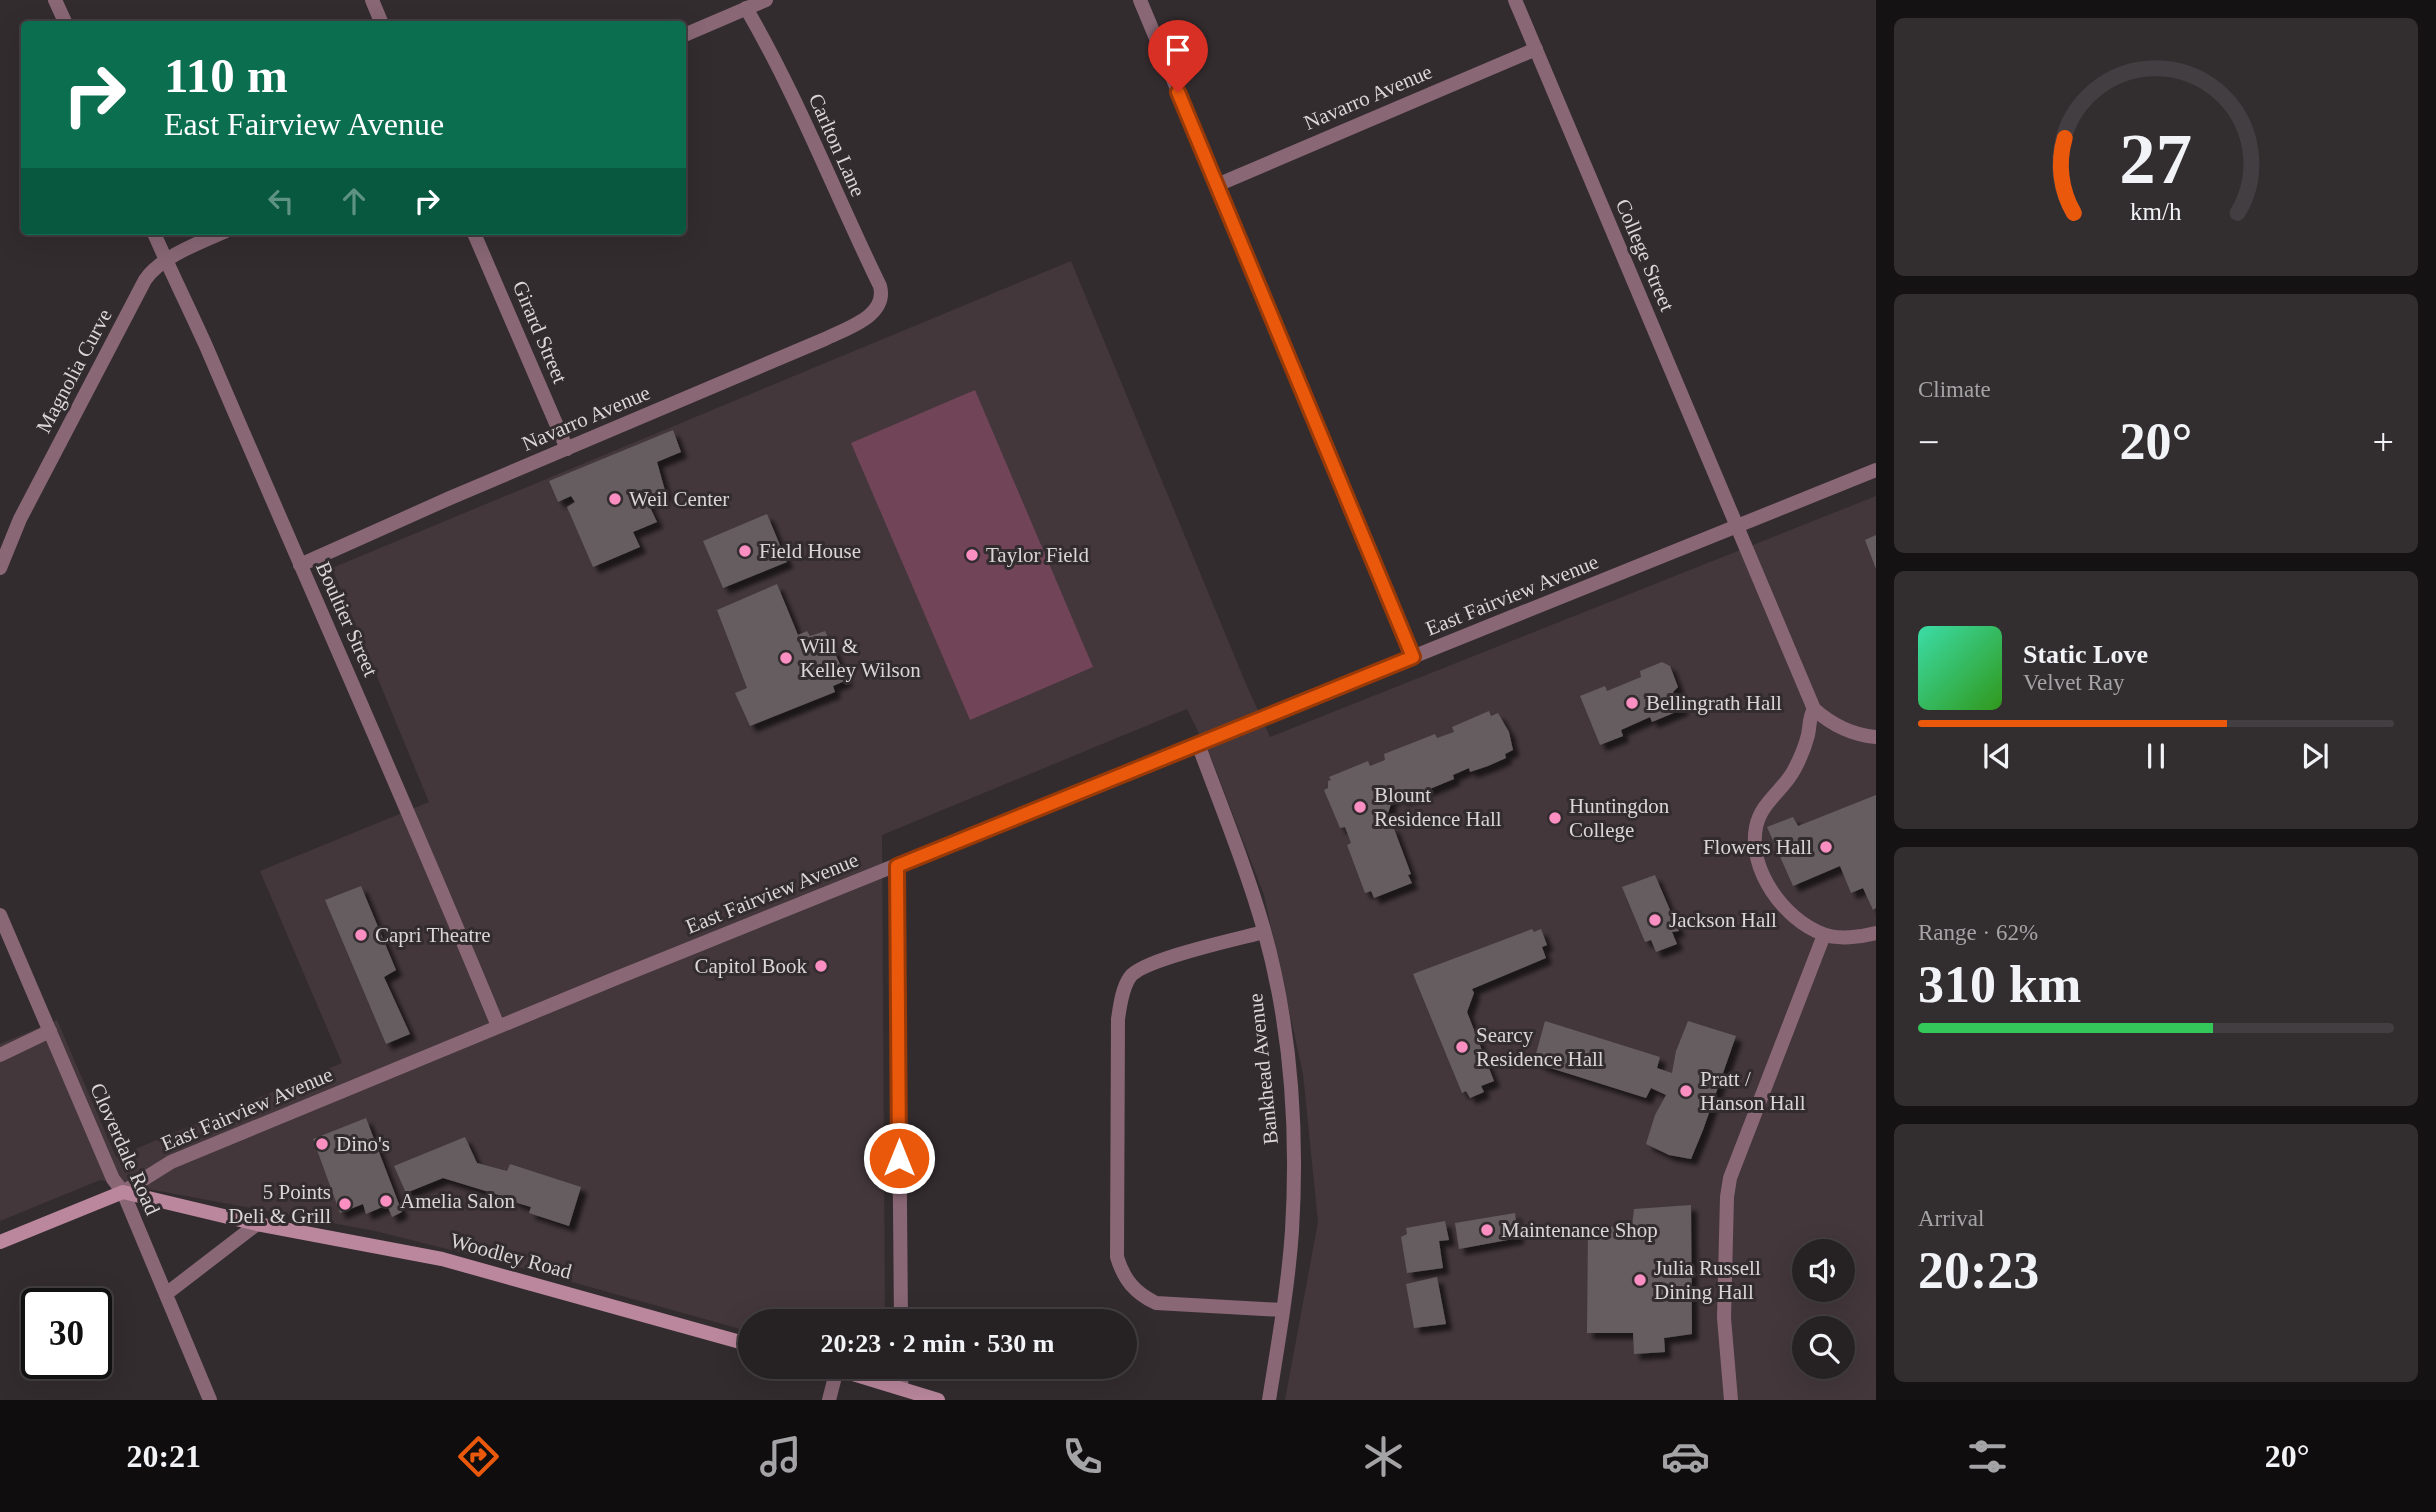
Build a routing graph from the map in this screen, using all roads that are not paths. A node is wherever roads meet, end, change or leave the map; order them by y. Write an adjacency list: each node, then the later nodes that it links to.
1 (55, 0): 7 (street)
2 (372, 0): 8 (street)
3 (766, 0): 6 (street)
4 (1140, 0): 11 (street)
5 (1515, 0): 10 (street, College Street)
6 (746, 8): 9 (street); 16 (street, Carlton Lane)
7 (65, 21)
8 (381, 21)
9 (686, 34)
10 (1536, 49): 11 (street, Navarro Avenue); 19 (street, College Street)
11 (1217, 185): 22 (street)
12 (155, 235): 15 (street, Boultier Street)
13 (218, 235): 15 (street, Magnolia Curve)
14 (475, 235): 17 (street, Girard Street)
15 (166, 261): 20 (street, Boultier Street); 21 (street, Magnolia Curve)
16 (882, 300): 17 (street, Navarro Avenue)
17 (567, 449): 20 (street, Navarro Avenue)
18 (1876, 470): 19 (street, East Fairview Avenue)
19 (1736, 527): 22 (street, East Fairview Avenue); 23 (street, College Street)
20 (300, 565): 31 (street, Boultier Street)
21 (0, 568)
22 (1413, 657): 25 (street, East Fairview Avenue)
23 (1814, 709): 24 (street); 30 (street)
24 (1876, 737)
25 (1198, 744): 26 (street, East Fairview Avenue); 28 (street, Bankhead Avenue)
26 (897, 866): 31 (street, East Fairview Avenue); 38 (street)
27 (0, 915): 32 (street, Cloverdale Road)
28 (1264, 932): 39 (street, Bankhead Avenue); 39 (street)
29 (1876, 933): 30 (street)
30 (1824, 935): 49 (street)
31 (498, 1026): 34 (street, East Fairview Avenue)
32 (50, 1031): 33 (street); 34 (street, Cloverdale Road)
33 (0, 1055)
34 (123, 1192): 35 (main road, Woodley Road); 36 (main road, East Fairview Avenue); 37 (street, Cloverdale Road)
35 (257, 1224): 37 (street); 40 (main road, Woodley Road)
36 (0, 1242)
37 (166, 1294): 45 (street, Cloverdale Road)
38 (901, 1309)
39 (1283, 1310): 48 (street, Bankhead Avenue)
40 (738, 1341)
41 (833, 1379): 46 (street)
42 (871, 1379): 44 (main road)
43 (901, 1379): 44 (street)
44 (901, 1388): 47 (main road)
45 (210, 1400)
46 (830, 1400)
47 (938, 1400)
48 (1269, 1400)
49 (1731, 1400)

